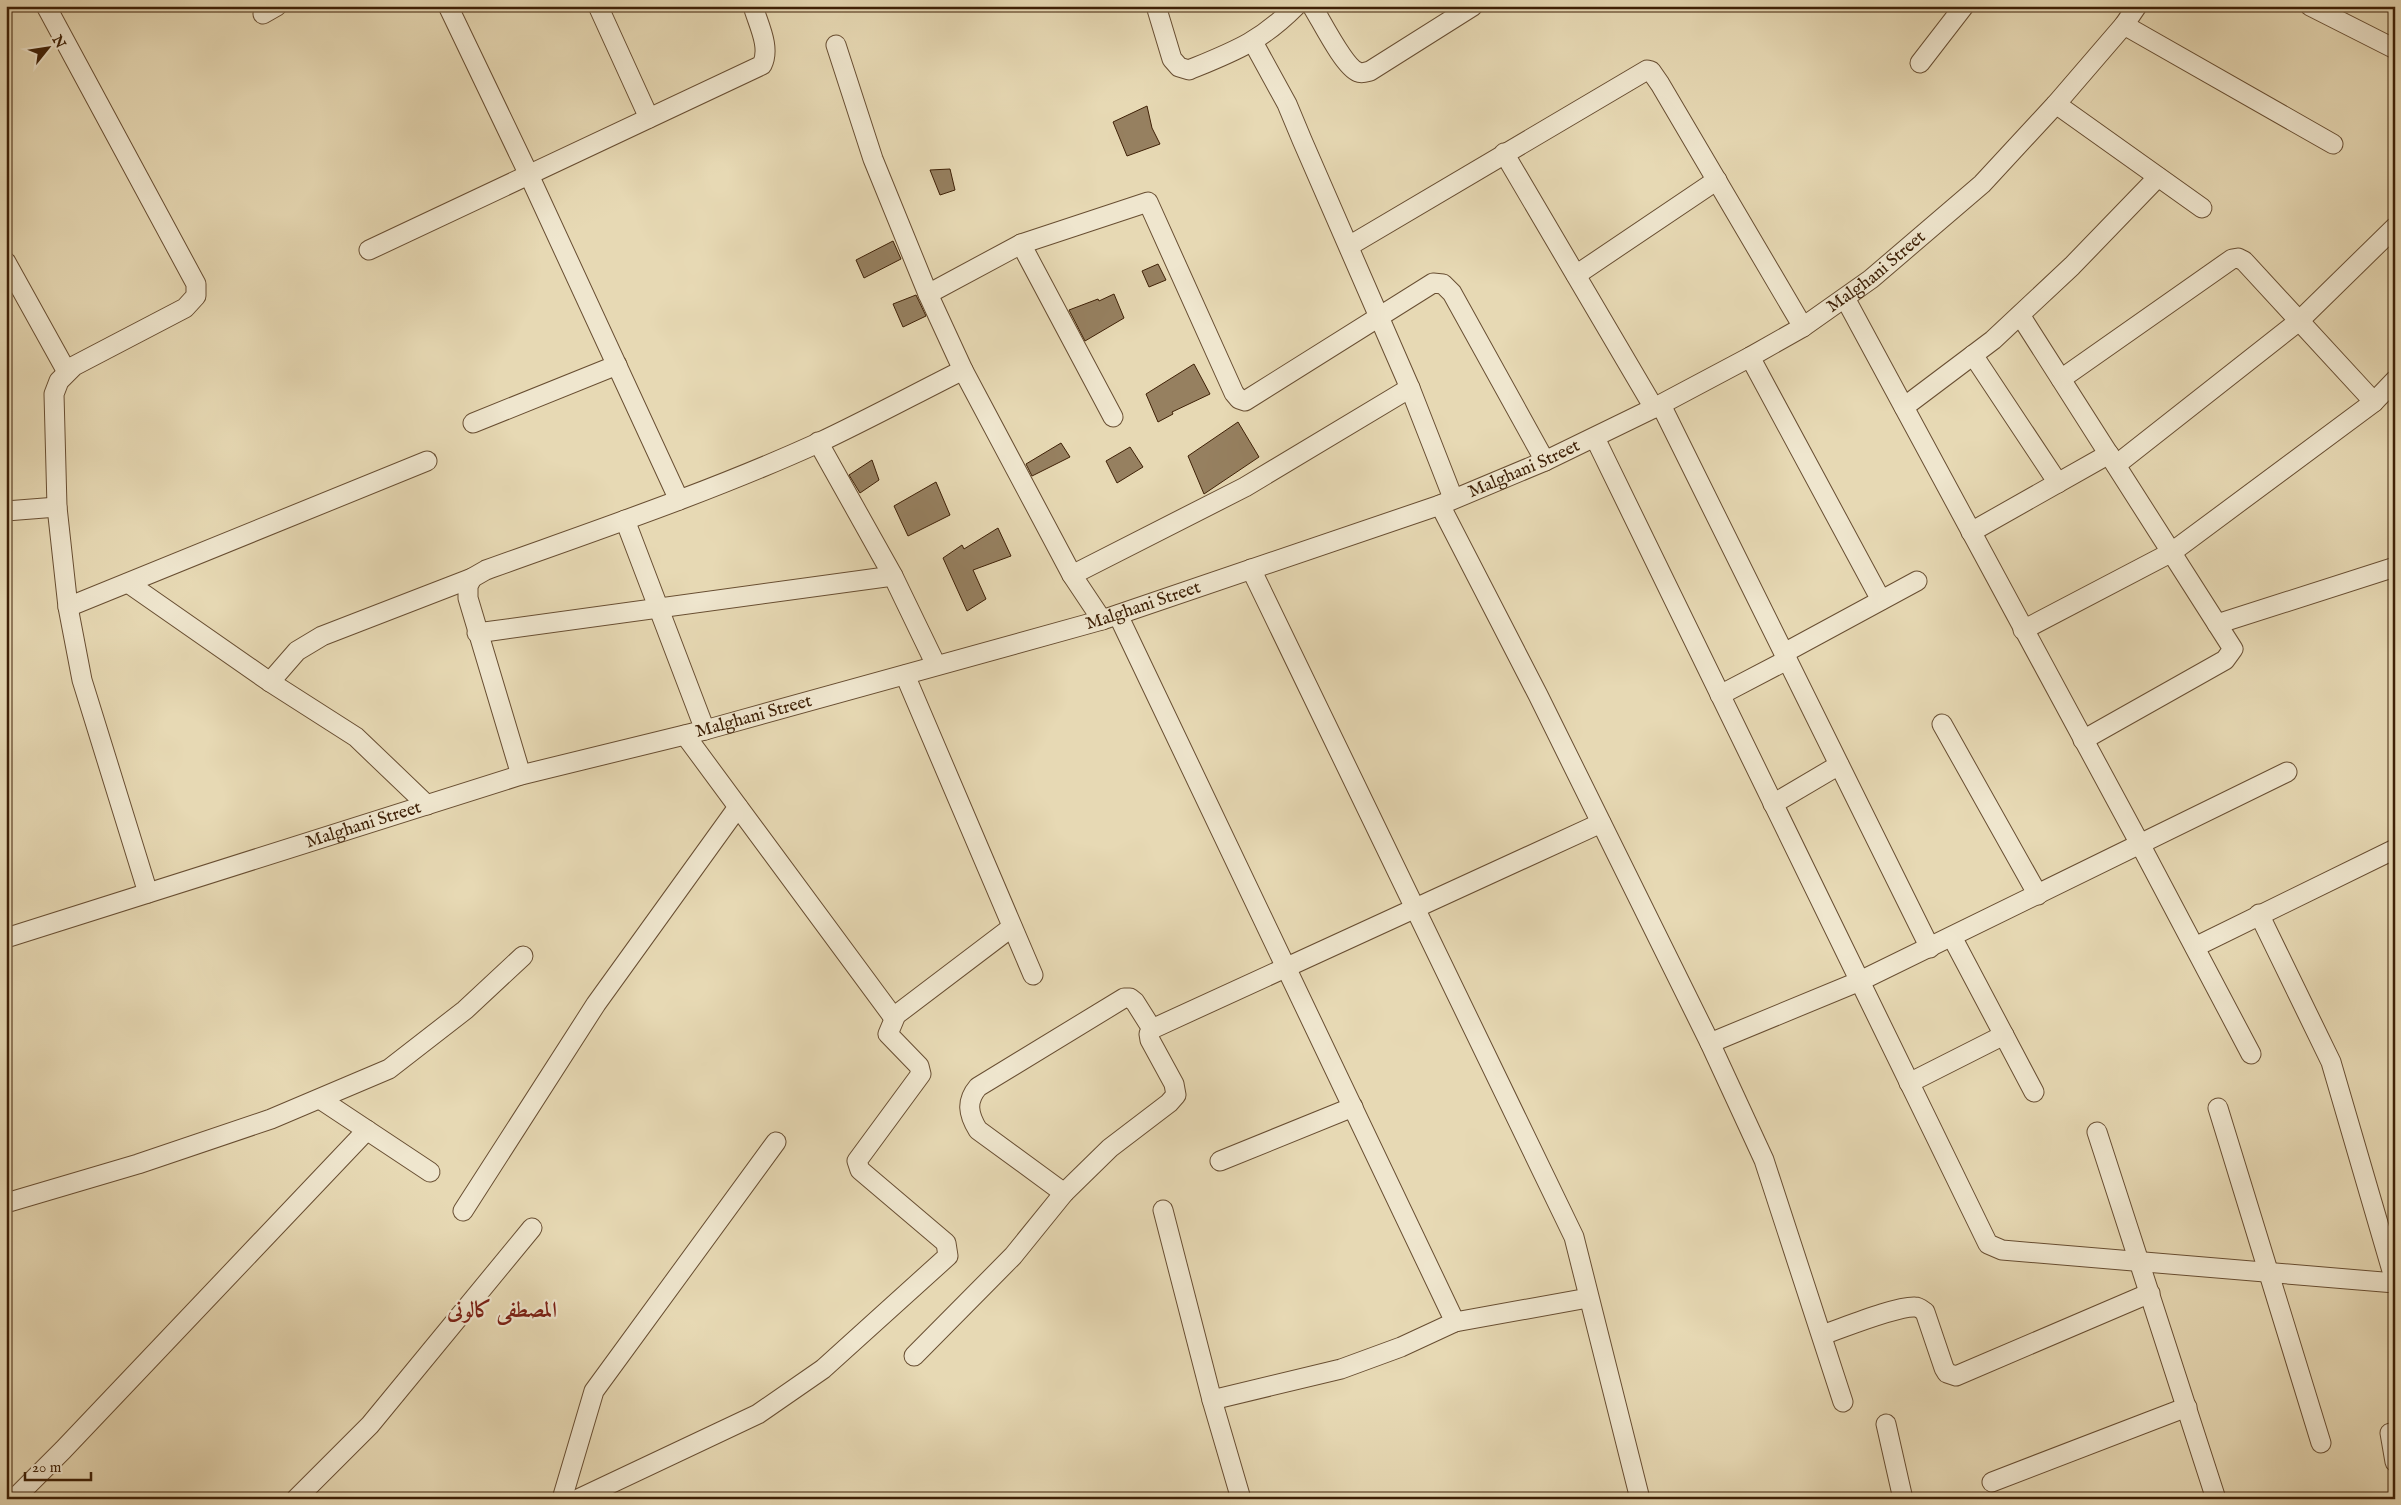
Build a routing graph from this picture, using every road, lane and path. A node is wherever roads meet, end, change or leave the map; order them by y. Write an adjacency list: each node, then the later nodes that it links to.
1 (46, 6): 41 (street)
2 (448, 6): 21 (street)
3 (598, 6): 18 (street)
4 (753, 6): 18 (street)
5 (1156, 6): 13 (street)
6 (1296, 6): 13 (street)
7 (1312, 6): 8 (street)
8 (1473, 6)
9 (1964, 6): 16 (street)
10 (2137, 6): 12 (street, Malghani Street)
11 (2310, 6): 15 (street)
12 (2124, 24): 17 (street, Malghani Street); 19 (street)
13 (1253, 42): 27 (street)
14 (836, 45): 31 (street)
15 (2395, 49)
16 (1920, 63)
17 (2056, 104): 22 (street); 32 (street, Malghani Street)
18 (649, 118): 21 (street)
19 (2333, 144)
20 (1504, 153): 23 (street); 27 (street); 30 (street)
21 (529, 175): 28 (street); 39 (street)
22 (2158, 177): 24 (street); 33 (street)
23 (1717, 180): 30 (street); 36 (street)
24 (2202, 208)
25 (2395, 227): 35 (street)
26 (1021, 244): 31 (street); 34 (street); 48 (street)
27 (1349, 246): 34 (street)
28 (369, 250)
29 (6, 262): 41 (street)
30 (1576, 274): 46 (street)
31 (928, 294): 40 (street)
32 (1845, 298): 36 (street, Malghani Street); 47 (street)
33 (2020, 315): 37 (street); 42 (street)
34 (1379, 316): 44 (street); 53 (street)
35 (2299, 321): 42 (street); 45 (street); 52 (street)
36 (1803, 328): 38 (street, Malghani Street)
37 (1973, 355): 47 (street); 55 (street)
38 (1750, 357): 46 (street, Malghani Street); 70 (street)
39 (617, 365): 49 (street); 56 (street)
40 (963, 370): 51 (street); 65 (street)
41 (67, 372): 58 (street)
42 (2061, 379): 52 (street)
43 (2395, 380): 45 (street)
44 (1410, 388): 57 (street); 65 (street)
45 (2374, 402): 62 (street)
46 (1658, 407): 50 (street, Malghani Street); 77 (street)
47 (1904, 407): 61 (street)
48 (1113, 417)
49 (473, 423)
50 (1595, 438): 53 (street, Malghani Street); 81 (street)
51 (818, 442): 56 (street); 66 (street)
52 (2112, 460): 55 (street); 62 (street)
53 (1545, 461): 57 (street, Malghani Street)
54 (427, 462): 69 (street)
55 (2058, 483): 61 (street)
56 (680, 500): 60 (street)
57 (1447, 501): 64 (street, Malghani Street); 92 (street)
58 (57, 507): 59 (street); 71 (street)
59 (6, 511)
60 (625, 520): 67 (street); 72 (street)
61 (1971, 532): 75 (street)
62 (2172, 552): 74 (street); 75 (street)
63 (2395, 567): 74 (street)
64 (1251, 569): 73 (street, Malghani Street); 97 (street)
65 (1072, 575): 73 (street)
66 (893, 576): 72 (street); 78 (street)
67 (472, 578): 76 (street); 80 (street)
68 (1917, 581): 70 (street)
69 (128, 583): 71 (street); 80 (street)
70 (1881, 600): 77 (street)
71 (68, 607): 95 (street)
72 (659, 607): 76 (street); 83 (street)
73 (1110, 618): 78 (street, Malghani Street); 105 (street)
74 (2217, 624): 85 (street)
75 (2023, 630): 85 (street)
76 (477, 633): 88 (street)
77 (1786, 656): 81 (street); 86 (street)
78 (936, 666): 79 (street, Malghani Street)
79 (905, 675): 83 (street, Malghani Street); 99 (street)
80 (270, 682): 90 (street)
81 (1720, 696): 89 (street)
82 (1942, 724): 96 (street)
83 (705, 730): 84 (street, Malghani Street)
84 (685, 735): 88 (street, Malghani Street); 91 (street)
85 (2083, 740): 93 (street)
86 (1839, 765): 89 (street); 103 (street)
87 (2287, 772): 93 (street)
88 (520, 775): 90 (street, Malghani Street)
89 (1773, 804): 107 (street)
90 (427, 805): 95 (street, Malghani Street)
91 (738, 807): 108 (street); 126 (street)
92 (1601, 823): 97 (street); 111 (street)
93 (2140, 844): 96 (street); 102 (street)
94 (2395, 849): 98 (street)
95 (148, 893): 101 (street, Malghani Street)
96 (2038, 895): 100 (street)
97 (1415, 907): 105 (street); 132 (street)
98 (2259, 914): 102 (street); 130 (street)
99 (1012, 927): 106 (street); 108 (street)
100 (1952, 937): 103 (street); 110 (street)
101 (6, 938)
102 (2195, 947): 112 (street)
103 (1930, 948): 107 (street)
104 (523, 956): 115 (street)
105 (1286, 967): 109 (street); 116 (street)
106 (1033, 975)
107 (1860, 981): 111 (street); 113 (street)
108 (896, 1015): 147 (street)
109 (1152, 1029): 123 (street); 123 (street)
110 (2004, 1035): 113 (street); 114 (street)
111 (1710, 1043): 134 (street)
112 (2252, 1054)
113 (1909, 1083): 128 (street)
114 (2034, 1092)
115 (320, 1099): 118 (street); 124 (street)
116 (1353, 1107): 121 (street); 133 (street)
117 (2218, 1108): 129 (street)
118 (366, 1130): 122 (street); 144 (street)
119 (2097, 1132): 128 (street)
120 (776, 1142): 146 (street)
121 (1220, 1161)
122 (430, 1172)
123 (1064, 1193): 135 (street)
124 (6, 1203)
125 (1163, 1210): 136 (street)
126 (462, 1211)
127 (532, 1228): 145 (street)
128 (2139, 1261): 129 (street); 131 (street)
129 (2268, 1272): 130 (street); 141 (street)
130 (2395, 1282)
131 (2150, 1293): 134 (street); 138 (street)
132 (1588, 1298): 133 (street); 149 (street)
133 (1454, 1322): 136 (street)
134 (1822, 1335): 137 (street)
135 (914, 1356)
136 (1212, 1400): 148 (street)
137 (1844, 1402)
138 (2186, 1407): 143 (street); 151 (street)
139 (1886, 1424): 150 (street)
140 (2390, 1432): 142 (street)
141 (2321, 1444)
142 (2395, 1462)
143 (1992, 1482)
144 (14, 1499)
145 (296, 1499)
146 (562, 1499)
147 (578, 1499)
148 (1241, 1499)
149 (1640, 1499)
150 (1903, 1499)
151 (2216, 1499)

